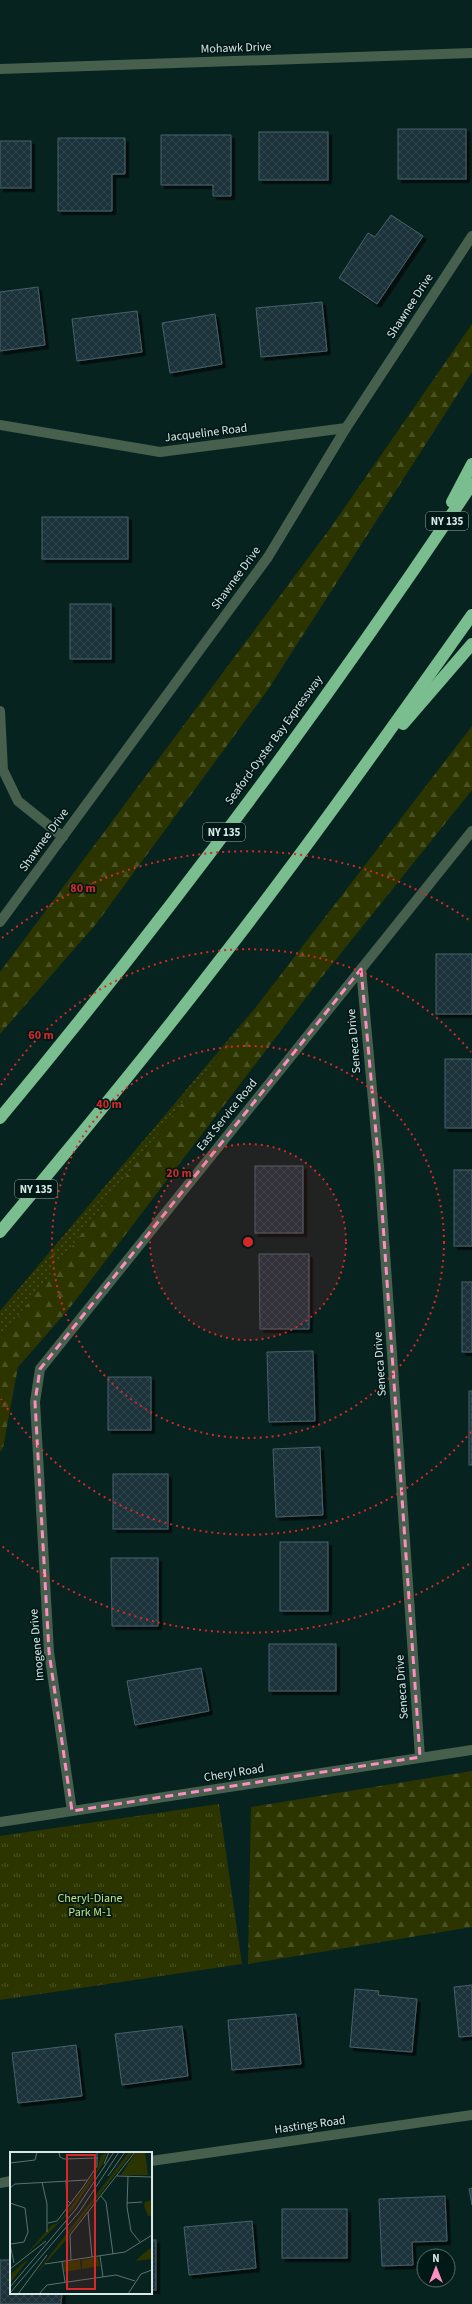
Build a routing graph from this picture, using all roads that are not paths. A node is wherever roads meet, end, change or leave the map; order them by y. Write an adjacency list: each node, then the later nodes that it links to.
1 (472, 53): 2 (street, Mohawk Drive)
2 (0, 70)
3 (472, 236): 5 (street, Shawnee Drive)
4 (0, 425): 5 (street, Jacqueline Road)
5 (346, 428): 14 (street, Shawnee Drive)
6 (472, 464): 8 (highway)
7 (472, 484): 8 (highway, Seaford-Oyster Bay Expressway / NY 135)
8 (422, 559): 17 (highway, Seaford-Oyster Bay Expressway / NY 135)
9 (472, 615): 12 (highway, NY 135)
10 (472, 644): 12 (highway)
11 (0, 711): 14 (street)
12 (352, 783): 18 (highway, NY 135)
13 (472, 831): 16 (street, East Service Road)
14 (63, 837): 15 (street, Shawnee Drive)
15 (0, 922)
16 (361, 969): 21 (street, East Service Road); 23 (street, Seneca Drive)
17 (0, 1116)
18 (73, 1145): 19 (highway, NY 135); 20 (highway)
19 (0, 1232)
20 (0, 1243)
21 (39, 1475): 24 (street, Imogene Drive)
22 (472, 1750): 23 (street, Cheryl Road)
23 (420, 1757): 24 (street, Cheryl Road)
24 (72, 1811): 25 (street, Cheryl Road)
25 (0, 1822)
26 (472, 2115): 27 (street, Hastings Road)
27 (152, 2161)
28 (10, 2181): 29 (street)
29 (0, 2183)

